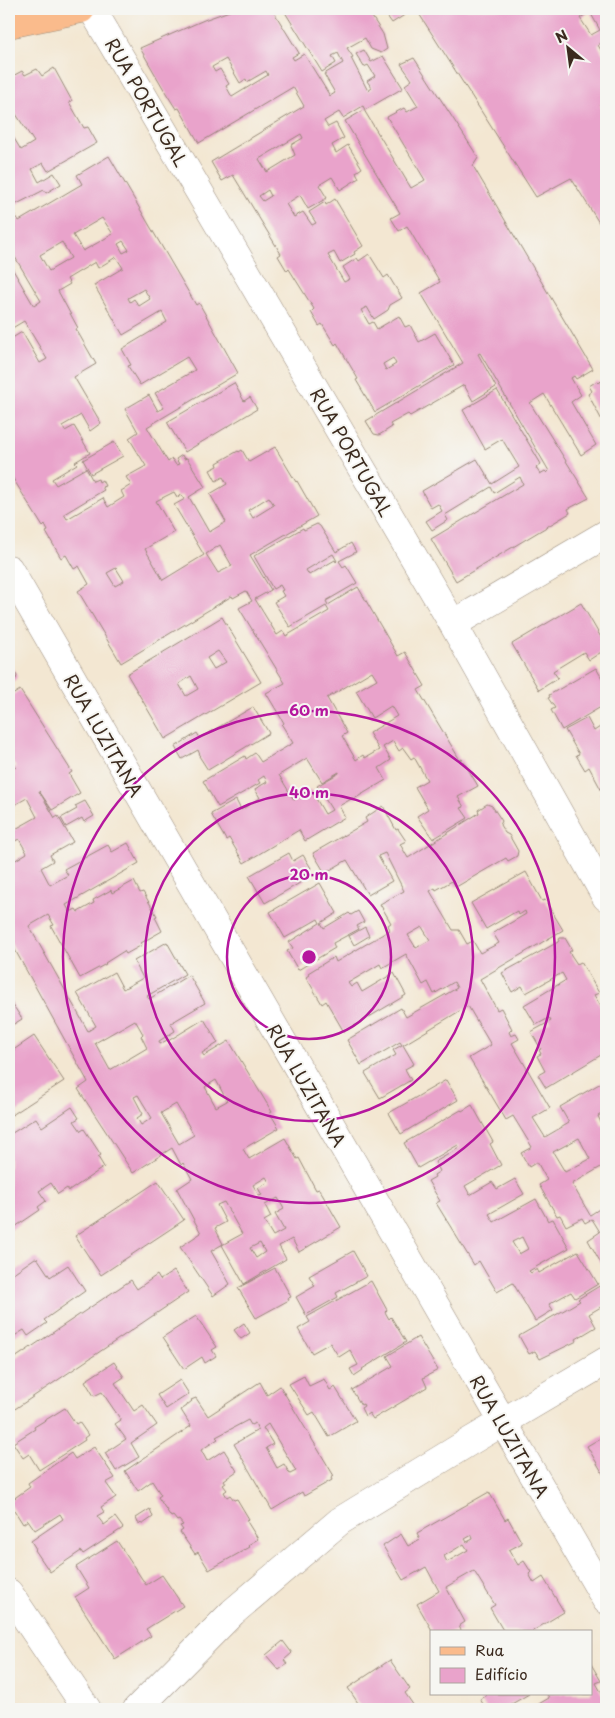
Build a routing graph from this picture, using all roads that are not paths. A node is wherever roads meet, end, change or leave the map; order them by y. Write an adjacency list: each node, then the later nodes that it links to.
1 (81, 9): 3 (main road)
2 (92, 9): 6 (street, RUA PORTUGAL)
3 (9, 24)
4 (606, 534): 6 (street)
5 (9, 569): 9 (street, RUA LUZITANA)
6 (453, 624): 7 (street, RUA PORTUGAL)
7 (606, 898)
8 (606, 1361): 9 (street)
9 (502, 1423): 11 (street, RUA LUZITANA); 13 (street)
10 (9, 1593): 12 (street)
11 (606, 1600)
12 (87, 1709)
13 (137, 1709)

